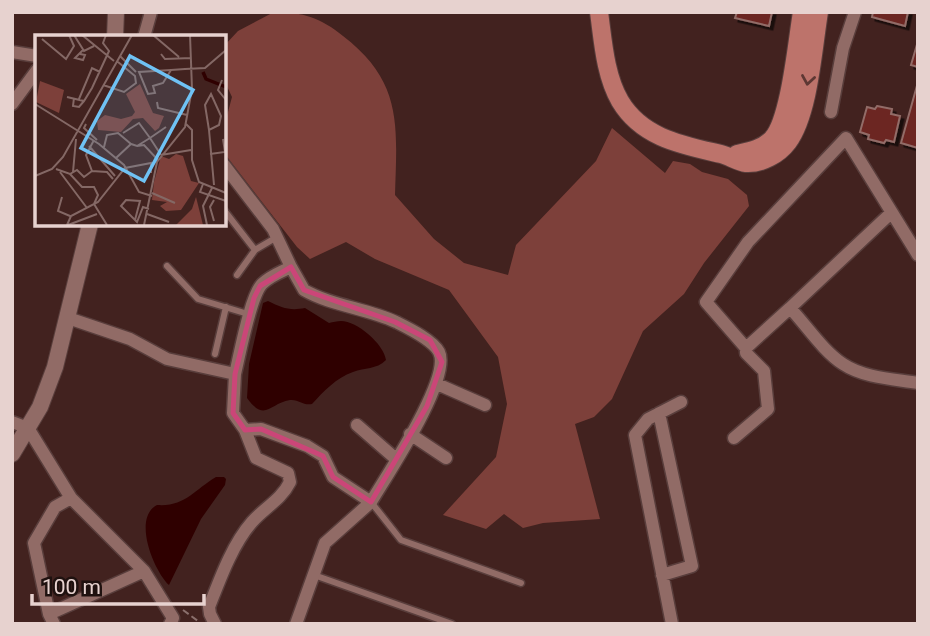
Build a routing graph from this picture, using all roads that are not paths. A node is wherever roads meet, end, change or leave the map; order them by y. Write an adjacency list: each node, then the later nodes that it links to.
1 (116, 12): 7 (street)
2 (150, 12): 8 (street)
3 (599, 12): 14 (main road)
4 (802, 12): 14 (main road)
5 (819, 12): 14 (main road, one-way to 14)
6 (855, 12): 13 (street)
7 (115, 35)
8 (144, 35)
9 (12, 51): 10 (street)
10 (35, 56)
11 (35, 73): 12 (street)
12 (12, 104)
13 (831, 112)
14 (727, 156)
15 (226, 169): 19 (street)
16 (226, 212): 20 (lane)
17 (891, 214): 21 (street); 26 (street); 29 (street)
18 (90, 226): 28 (street)
19 (277, 237): 20 (lane); 23 (street)
20 (255, 250): 24 (lane)
21 (918, 255)
22 (167, 266): 25 (lane)
23 (291, 267): 27 (street); 33 (street)
24 (237, 275)
25 (226, 307): 27 (lane); 30 (lane)
26 (790, 308): 29 (street); 32 (street)
27 (250, 315): 31 (street)
28 (68, 318): 31 (street); 39 (street)
29 (746, 348): 42 (street)
30 (215, 354)
31 (235, 374): 40 (street)
32 (918, 383)
33 (437, 384): 35 (street); 41 (street)
34 (681, 402): 36 (street)
35 (485, 405)
36 (659, 413): 50 (street); 50 (street)
37 (12, 422): 39 (street)
38 (357, 425): 45 (street)
39 (28, 428): 43 (street); 46 (street)
40 (245, 430): 47 (street); 54 (street)
41 (410, 434): 44 (street); 45 (street)
42 (734, 438)
43 (12, 454)
44 (446, 458)
45 (396, 459): 47 (street)
46 (71, 498): 48 (street); 52 (street)
47 (371, 502): 49 (street); 51 (lane)
48 (144, 571): 52 (street); 53 (street)
49 (314, 575): 55 (street); 56 (lane)
50 (662, 575): 57 (street)
51 (521, 583)
52 (52, 619)
53 (170, 624)
54 (215, 624)
55 (296, 624)
56 (452, 624)
57 (672, 624)

